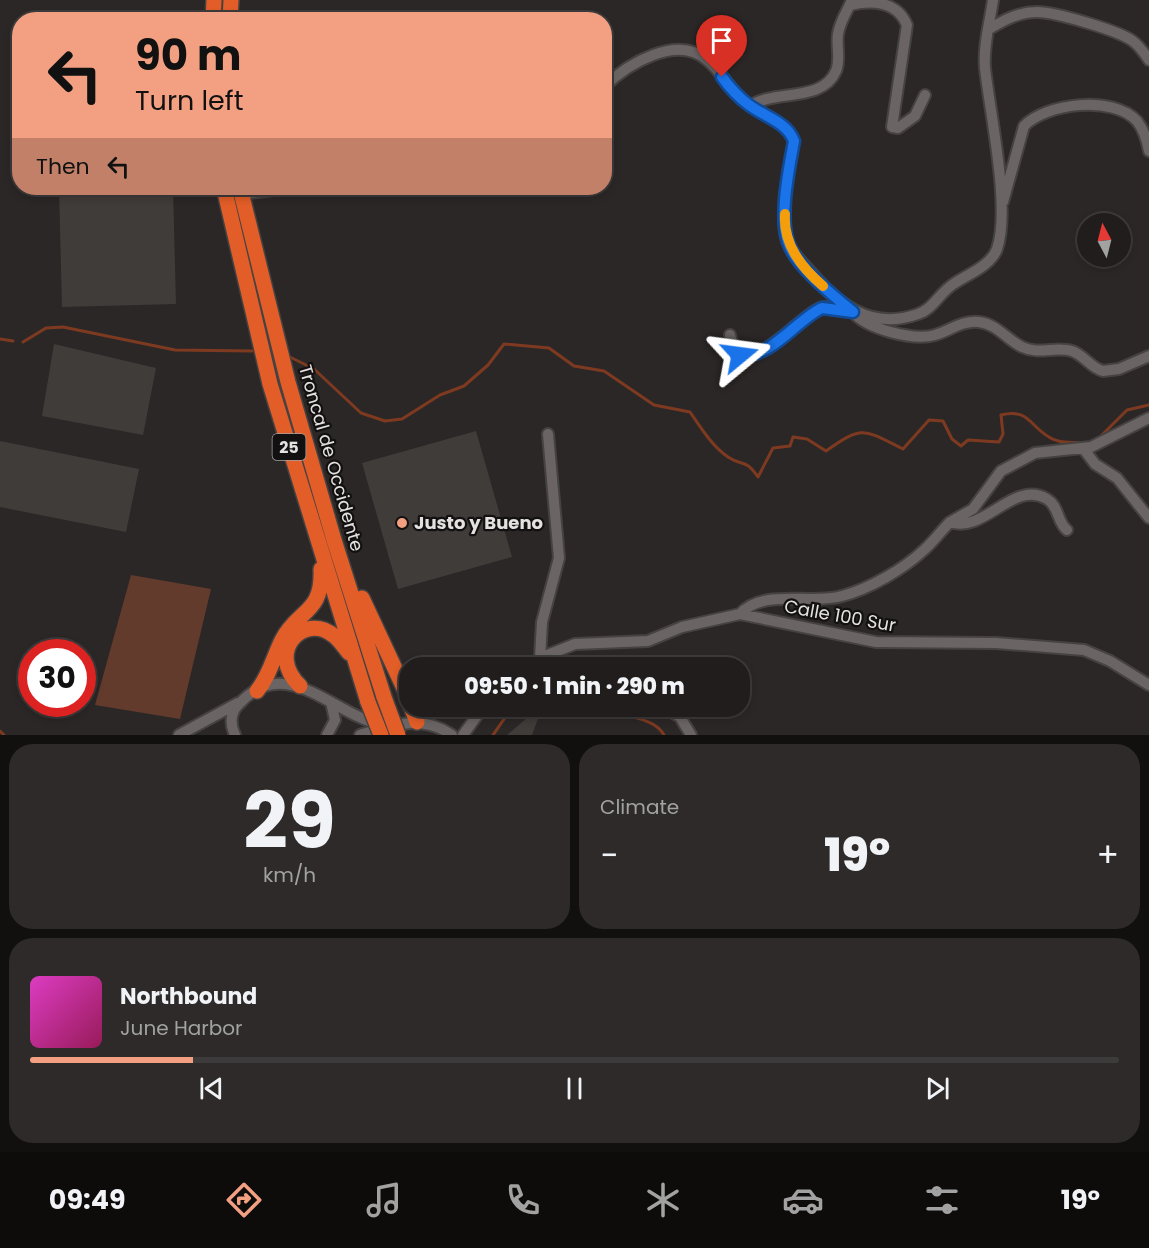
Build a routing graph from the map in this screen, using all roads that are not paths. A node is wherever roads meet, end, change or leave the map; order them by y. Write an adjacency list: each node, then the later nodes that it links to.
1 (993, 0): 3 (street)
2 (851, 2): 6 (street); 7 (street)
3 (989, 29): 4 (street); 11 (street)
4 (1149, 60)
5 (612, 79): 7 (street)
6 (925, 95)
7 (750, 106): 12 (street)
8 (1149, 151): 11 (street)
9 (226, 195): 22 (highway, Troncal de Occidente / 25)
10 (242, 195): 18 (highway, Troncal de Occidente / 25)
11 (1002, 208): 12 (street)
12 (853, 312): 13 (street); 14 (street)
13 (730, 335)
14 (1149, 356)
15 (1149, 418): 17 (street)
16 (548, 434): 24 (street)
17 (1083, 448): 19 (street); 20 (street)
18 (316, 476): 27 (highway); 37 (highway, Troncal de Occidente / 25, bridge)
19 (1149, 518)
20 (950, 522): 21 (street); 23 (street)
21 (1067, 530)
22 (317, 542): 26 (highway, Troncal de Occidente / 25); 30 (highway)
23 (740, 614): 25 (street, Calle 100 Sur); 28 (street, Calle 100 Sur)
24 (533, 657)
25 (546, 657)
26 (353, 659): 29 (highway); 37 (highway, Troncal de Occidente / 25, bridge)
27 (399, 678)
28 (1149, 685)
29 (300, 686): 30 (street); 32 (street)
30 (257, 691): 31 (street)
31 (241, 702): 38 (street); 39 (street)
32 (331, 702): 37 (street); 40 (street)
33 (415, 717): 36 (highway)
34 (476, 717): 43 (street)
35 (680, 717): 44 (street)
36 (417, 722): 37 (street); 42 (street)
37 (391, 733): 41 (street)
38 (179, 735)
39 (235, 735)
40 (327, 735)
41 (360, 735)
42 (452, 735)
43 (463, 735)
44 (691, 735)

